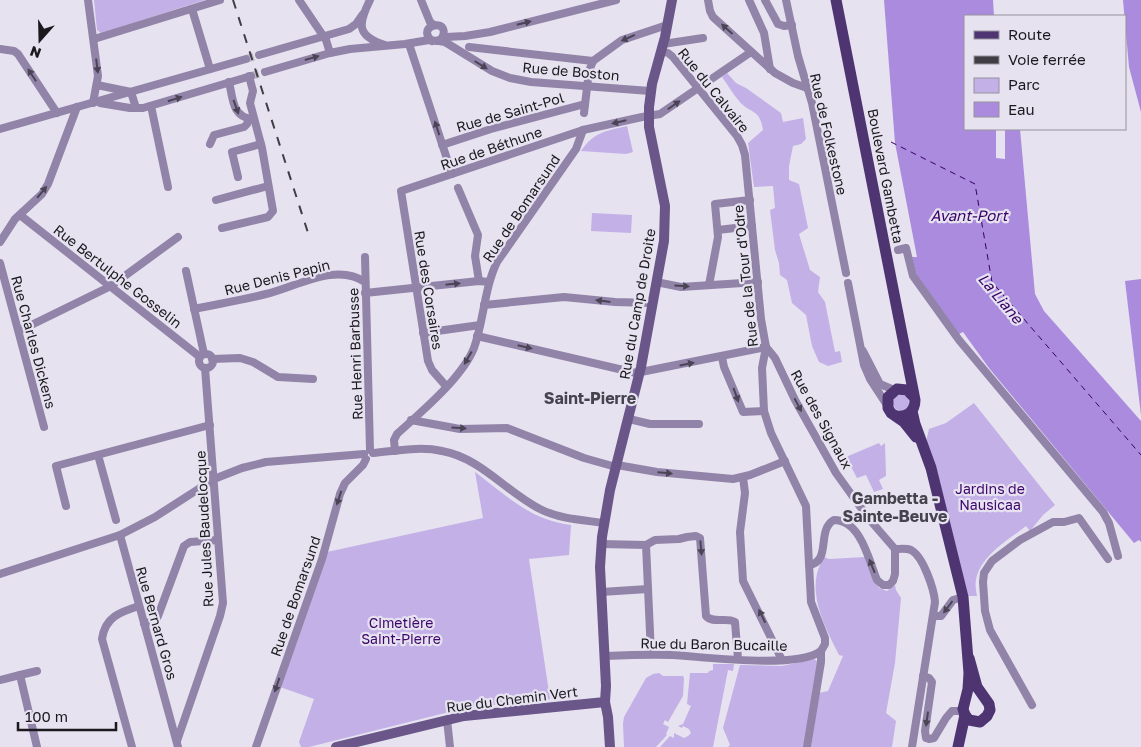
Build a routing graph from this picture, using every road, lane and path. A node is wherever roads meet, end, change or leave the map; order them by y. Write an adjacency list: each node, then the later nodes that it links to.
1 (88, 0): 21 (street)
2 (220, 0): 13 (street)
3 (299, 0): 19 (street)
4 (370, 0): 14 (street)
5 (421, 0): 15 (street)
6 (616, 0): 18 (street, one-way to 6)
7 (672, 0): 16 (street, Rue du Camp de Droite)
8 (708, 0): 28 (street, one-way to 8)
9 (749, 0): 35 (street)
10 (765, 0): 17 (street)
11 (786, 0): 17 (street, Rue de Folkestone)
12 (836, 0): 99 (main road, Boulevard Gambetta)
13 (192, 9): 21 (street); 34 (street)
14 (363, 14): 19 (street); 24 (street)
15 (434, 25): 22 (street); 22 (street)
16 (667, 25): 26 (street, Rue du Camp de Droite); 33 (street, one-way to 33)
17 (792, 25): 41 (street, Rue de Folkestone)
18 (490, 32): 22 (street); 25 (street)
19 (323, 36): 29 (street); 31 (street)
20 (703, 38): 26 (street)
21 (94, 39): 38 (street, one-way to 38)
22 (438, 40): 23 (street); 30 (street, Rue de Boston)
23 (409, 44): 24 (street); 57 (street, one-way to 23)
24 (387, 46): 29 (street)
25 (469, 46): 30 (street); 33 (street)
26 (662, 47): 40 (street, Rue du Calvaire); 42 (street, Rue du Camp de Droite)
27 (0, 49): 49 (street, one-way to 27)
28 (751, 52): 35 (street); 40 (street, Rue de Béthune)
29 (330, 53): 36 (street, one-way to 29)
30 (464, 54): 39 (street, Rue de Boston, one-way to 39)
31 (259, 55)
32 (246, 59): 34 (street)
33 (593, 61): 39 (street)
34 (210, 69): 43 (street)
35 (770, 69): 41 (street)
36 (265, 72)
37 (229, 82): 46 (street, one-way to 37); 52 (street, one-way to 52); 52 (street)
38 (97, 85): 43 (street); 44 (street)
39 (587, 86): 42 (street, Rue de Boston); 45 (street)
40 (698, 88): 51 (street, Rue de Béthune, one-way to 40); 58 (street, Rue du Calvaire)
41 (808, 88): 77 (street, Rue de Folkestone)
42 (650, 91): 51 (street, Rue du Camp de Droite)
43 (131, 92): 44 (street); 48 (street)
44 (93, 103): 47 (street); 48 (street)
45 (585, 104): 50 (street); 57 (street, Rue de Saint-Pol)
46 (151, 106): 48 (street); 62 (street)
47 (78, 107): 49 (street); 67 (street, one-way to 47)
48 (136, 108)
49 (57, 113): 53 (street)
50 (584, 113)
51 (648, 116): 54 (street, Rue de Béthune, one-way to 54); 81 (street, Rue du Camp de Droite)
52 (252, 119): 55 (street); 56 (street)
53 (0, 129)
54 (586, 129): 59 (street, Rue de Béthune); 80 (street, Rue de Bomarsund)
55 (210, 144)
56 (261, 144): 60 (street); 61 (street)
57 (442, 145): 59 (street)
58 (744, 149): 66 (street, Rue de la Tour d'Odre)
59 (452, 174): 64 (street, Rue de Béthune)
60 (238, 177)
61 (268, 186): 65 (street); 69 (street)
62 (168, 187)
63 (458, 188): 78 (street)
64 (401, 191): 86 (street, Rue des Corsaires)
65 (216, 200)
66 (750, 200): 68 (street, Rue de la Tour d'Odre); 70 (street)
67 (20, 214): 72 (street); 85 (street, Rue Bertulphe Gosselin)
68 (752, 226): 70 (street); 82 (street, Rue de la Tour d'Odre)
69 (222, 228)
70 (718, 230): 84 (street)
71 (179, 238): 85 (street)
72 (0, 242)
73 (898, 250): 132 (street)
74 (365, 257): 79 (street, Rue Henri Barbusse)
75 (0, 263): 92 (street, Rue Charles Dickens)
76 (186, 271): 90 (street)
77 (846, 273)
78 (479, 281): 80 (street); 86 (street, one-way to 78)
79 (365, 282): 87 (street, Rue Henri Barbusse); 90 (street, Rue Denis Papin)
80 (489, 282): 89 (street, Rue de Bomarsund)
81 (656, 282): 84 (street, one-way to 84); 88 (street, Rue du Camp de Droite)
82 (758, 282): 84 (street); 96 (street, Rue de la Tour d'Odre)
83 (848, 283): 95 (street)
84 (709, 285)
85 (111, 286): 92 (street); 97 (street, Rue Bertulphe Gosselin)
86 (416, 287): 87 (street); 93 (street, Rue des Corsaires)
87 (365, 293): 118 (street, Rue Henri Barbusse)
88 (652, 303): 89 (street, one-way to 89); 102 (street, Rue du Camp de Droite)
89 (484, 306): 91 (street, Rue de Bomarsund)
90 (194, 309): 97 (street)
91 (480, 325): 93 (street); 94 (street, Rue de Bomarsund)
92 (19, 331): 115 (street, Rue Charles Dickens)
93 (423, 333): 104 (street, Rue des Corsaires)
94 (477, 336): 102 (street, one-way to 102); 104 (street, Rue de Bomarsund, one-way to 104)
95 (860, 344): 105 (street); 107 (street)
96 (766, 348): 98 (street); 108 (street, Rue de la Tour d'Odre); 131 (street, Rue des Signaux, one-way to 131)
97 (202, 355): 100 (street); 101 (street)
98 (722, 357): 102 (street, one-way to 98); 108 (street, one-way to 108)
99 (907, 358): 105 (main road, Boulevard Gambetta); 106 (main road, Boulevard Gambetta)
100 (212, 359): 101 (street); 103 (street)
101 (205, 368): 114 (street, Rue Jules Baudelocque)
102 (639, 373): 111 (street, Rue du Camp de Droite)
103 (313, 379)
104 (446, 386): 112 (street, Rue de Bomarsund)
105 (896, 390): 106 (main road); 107 (main road)
106 (913, 396): 109 (main road)
107 (887, 405): 110 (main road)
108 (764, 411): 120 (street, Rue de la Tour d'Odre)
109 (912, 411): 110 (main road); 117 (main road)
110 (896, 416): 117 (main road)
111 (629, 419): 113 (street); 121 (street, Rue du Camp de Droite)
112 (411, 420): 116 (street, Rue de Bomarsund); 121 (street, one-way to 121)
113 (698, 424)
114 (210, 425): 119 (street); 123 (street, Rue Jules Baudelocque)
115 (44, 428)
116 (395, 451): 118 (street); 126 (street)
117 (926, 453): 138 (main road)
118 (368, 454): 123 (street); 163 (street, Rue de Bomarsund, one-way to 163)
119 (98, 455): 124 (street); 125 (street)
120 (785, 461): 122 (street); 134 (street, Rue de la Tour d'Odre)
121 (617, 466): 122 (street, one-way to 122); 126 (street, Rue du Camp de Droite)
122 (743, 477): 147 (street, one-way to 122)
123 (214, 479): 127 (street); 128 (street, Rue Jules Baudelocque)
124 (66, 506)
125 (116, 520)
126 (604, 523): 129 (street, Rue du Camp de Droite)
127 (120, 535): 135 (street); 139 (street, Rue Bernard Gros)
128 (218, 540): 141 (street); 160 (street, Rue Jules Baudelocque)
129 (601, 544): 130 (street); 137 (street, Rue du Camp de Droite)
130 (646, 545): 136 (street); 146 (street, one-way to 146)
131 (895, 549): 134 (street, one-way to 134); 140 (street)
132 (1118, 556)
133 (1108, 559): 155 (street)
134 (809, 565): 142 (street, Rue de la Tour d'Odre)
135 (0, 574)
136 (648, 589): 137 (street); 143 (street)
137 (601, 592): 144 (street, Rue du Camp de Droite)
138 (963, 597): 140 (street, one-way to 140); 145 (main road)
139 (139, 606): 141 (street, Rue Bernard Gros); 162 (street)
140 (934, 616): 150 (street)
141 (144, 624): 160 (street, Rue Bernard Gros)
142 (821, 651): 147 (street, Rue du Baron Bucaille); 167 (street, Rue de la Tour d'Odre)
143 (651, 654): 144 (street, Rue du Baron Bucaille); 146 (street, Rue du Baron Bucaille)
144 (604, 656): 154 (street, Rue du Camp de Droite)
145 (969, 658): 152 (main road); 153 (main road)
146 (738, 659): 147 (street, Rue du Baron Bucaille)
147 (782, 660)
148 (38, 671): 149 (street)
149 (20, 675): 151 (street); 161 (street)
150 (923, 676): 159 (street, one-way to 159); 168 (street)
151 (0, 680)
152 (984, 697): 153 (main road); 158 (main road)
153 (966, 700): 156 (main road)
154 (605, 702): 157 (street, Rue du Chemin Vert); 166 (street, Rue du Camp de Droite)
155 (1032, 705)
156 (964, 714): 158 (main road); 159 (street); 169 (main road)
157 (447, 720): 164 (street, Rue du Chemin Vert); 165 (street)
158 (979, 722): 170 (main road)
159 (929, 743)
160 (177, 744)
161 (37, 747)
162 (132, 747)
163 (256, 747)
164 (336, 747)
165 (450, 747)
166 (610, 747)
167 (807, 747)
168 (912, 747)
169 (958, 747)
170 (962, 747)

